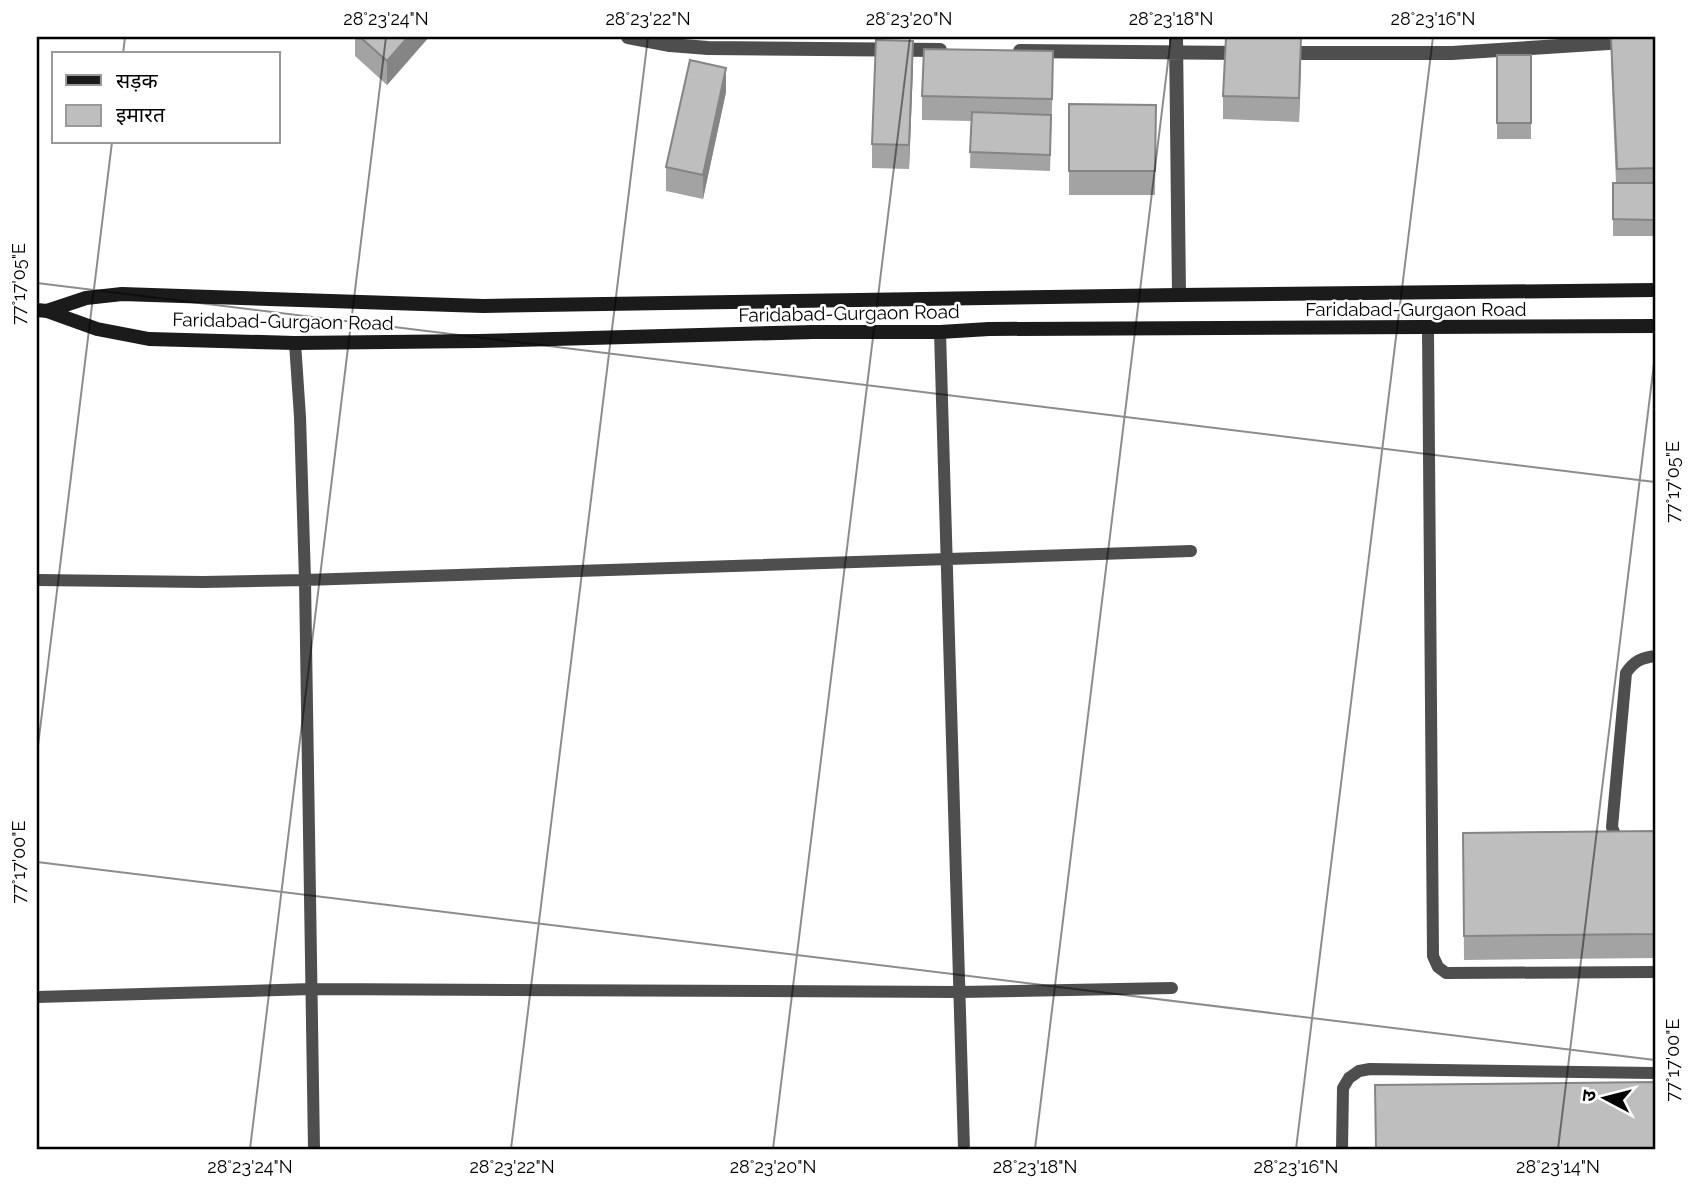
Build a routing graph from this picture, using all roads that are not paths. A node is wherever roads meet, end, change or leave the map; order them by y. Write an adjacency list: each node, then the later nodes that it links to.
1 (628, 37): 4 (street)
2 (1176, 37): 6 (street)
3 (1655, 40): 6 (street)
4 (956, 50)
5 (1011, 51): 6 (street)
6 (1177, 52): 8 (street)
7 (1655, 290): 8 (main road, Faridabad-Gurgaon Road)
8 (1179, 295): 9 (main road, Faridabad-Gurgaon Road)
9 (42, 311): 13 (main road, Faridabad-Gurgaon Road)
10 (1655, 326): 11 (main road, Faridabad-Gurgaon Road)
11 (1428, 329): 12 (main road, Faridabad-Gurgaon Road); 20 (lane)
12 (940, 332): 13 (main road, Faridabad-Gurgaon Road); 15 (lane)
13 (295, 343): 17 (lane)
14 (1191, 551): 15 (lane)
15 (946, 560): 17 (lane); 23 (lane)
16 (37, 580): 17 (lane)
17 (305, 580): 22 (lane)
18 (1655, 656): 19 (lane)
19 (1655, 845)
20 (1655, 972)
21 (1172, 988): 23 (lane)
22 (312, 989): 23 (lane); 24 (lane); 26 (lane)
23 (960, 992): 27 (lane)
24 (37, 997)
25 (1655, 1073): 28 (lane)
26 (314, 1149)
27 (964, 1149)
28 (1342, 1149)

